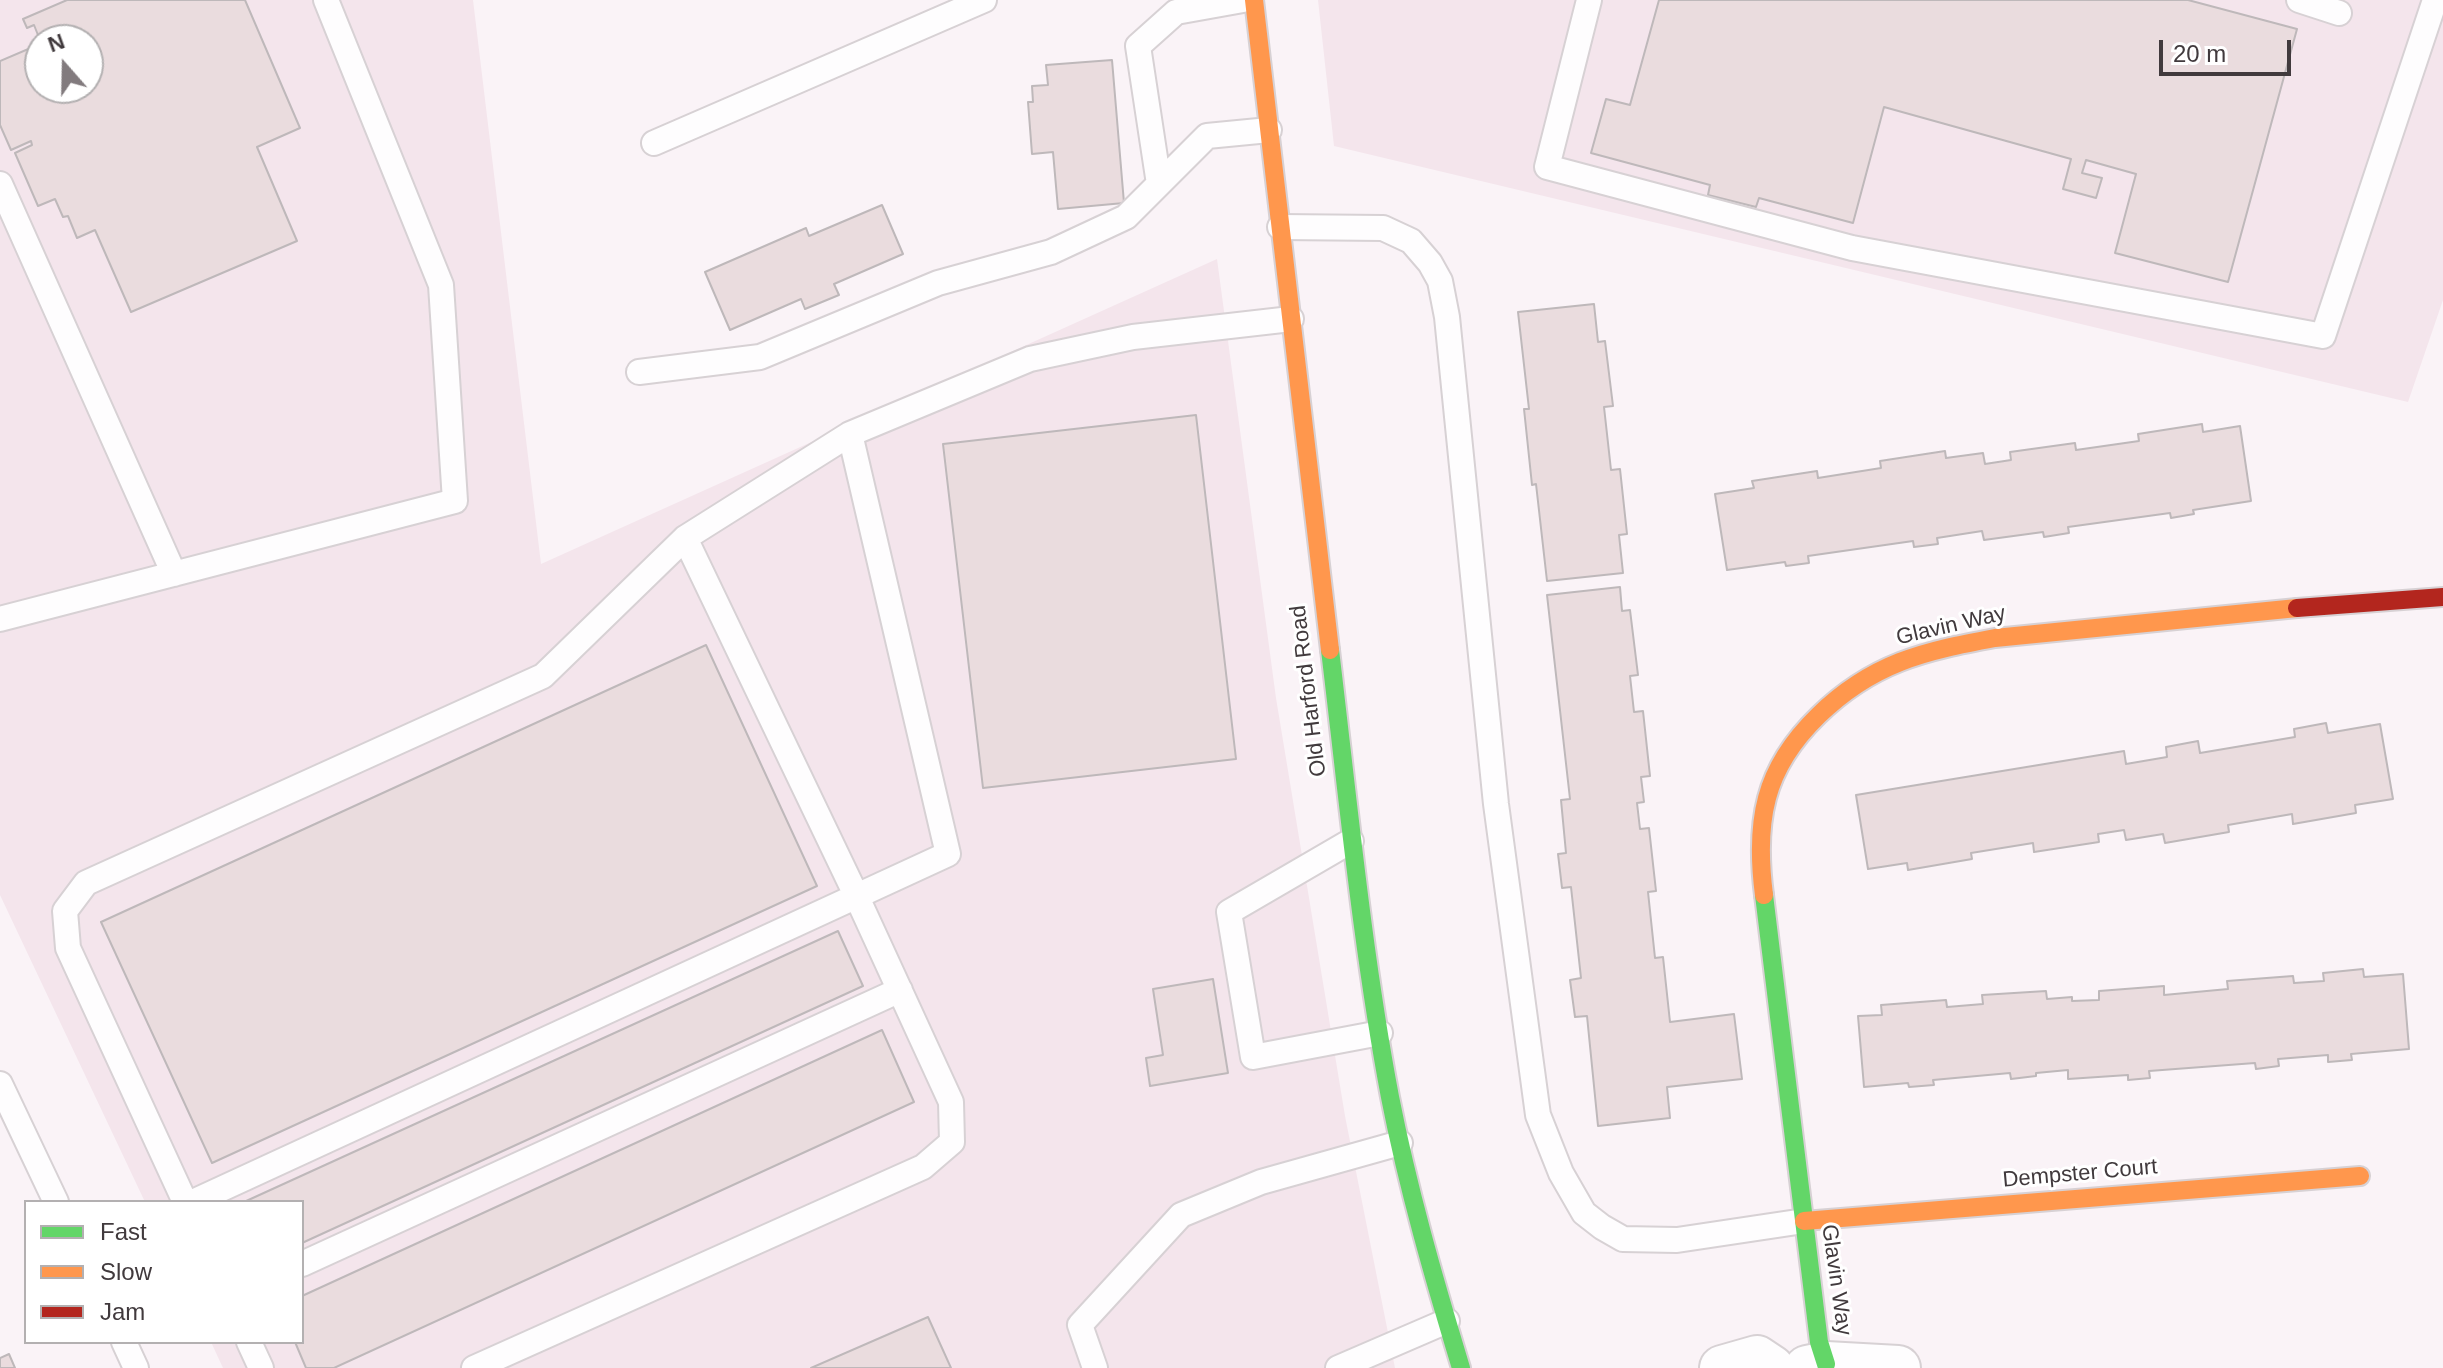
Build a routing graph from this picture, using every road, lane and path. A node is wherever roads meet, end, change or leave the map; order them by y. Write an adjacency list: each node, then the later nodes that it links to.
1 (326, 0): 18 (lane)
2 (984, 0): 10 (lane)
3 (1243, 0): 12 (lane)
4 (1254, 0): 9 (street, Old Harford Road)
5 (1589, 0): 7 (lane)
6 (2299, 0): 8 (lane)
7 (2435, 0)
8 (2339, 13)
9 (1269, 130): 12 (lane); 13 (street, Old Harford Road)
10 (654, 143)
11 (0, 184): 18 (lane)
12 (1159, 184): 15 (lane)
13 (1280, 227): 14 (street, Old Harford Road); 31 (lane)
14 (1291, 319): 16 (lane); 21 (street, Old Harford Road)
15 (639, 372)
16 (850, 434): 17 (lane); 22 (lane)
17 (685, 538): 22 (lane); 29 (lane)
18 (174, 574): 20 (lane)
19 (2443, 597): 31 (street, Glavin Way)
20 (0, 619)
21 (1351, 841): 24 (street, Old Harford Road); 24 (lane)
22 (856, 895): 23 (lane); 30 (lane)
23 (900, 990): 32 (lane); 39 (lane)
24 (1380, 1033): 26 (street, Old Harford Road)
25 (0, 1084): 28 (lane)
26 (1400, 1143): 33 (street, Old Harford Road); 40 (lane)
27 (2360, 1176): 31 (street, Dempster Court)
28 (55, 1200)
29 (184, 1200)
30 (197, 1200)
31 (1804, 1221): 36 (street, Glavin Way)
32 (304, 1263)
33 (1447, 1321): 41 (lane); 42 (street, Old Harford Road)
34 (125, 1344): 37 (lane)
35 (250, 1344): 38 (lane)
36 (1817, 1366): 45 (street)
37 (136, 1368)
38 (261, 1368)
39 (474, 1368)
40 (1095, 1368)
41 (1338, 1368)
42 (1461, 1368)
43 (1722, 1368): 44 (street)
44 (1772, 1368)
45 (1898, 1368)

